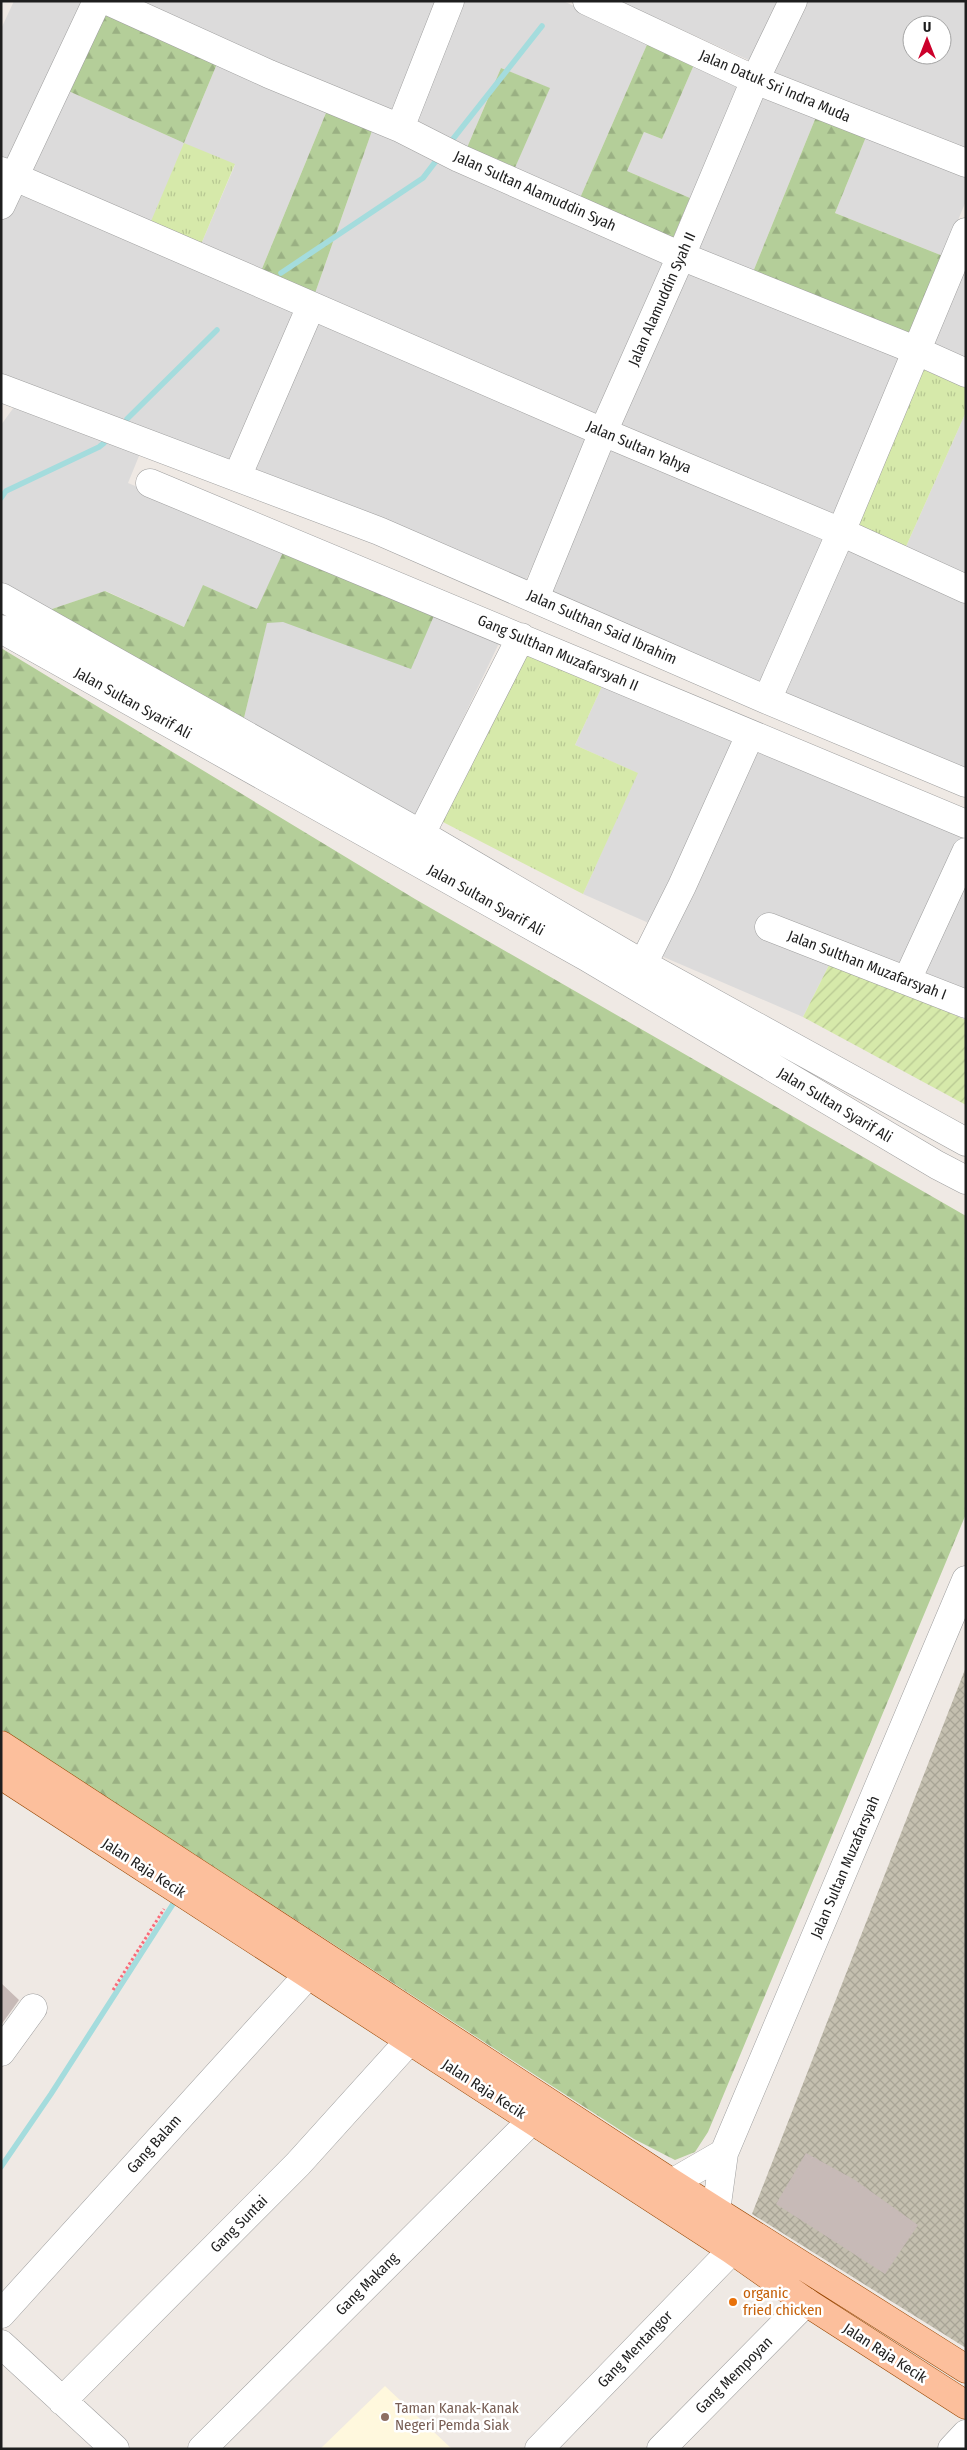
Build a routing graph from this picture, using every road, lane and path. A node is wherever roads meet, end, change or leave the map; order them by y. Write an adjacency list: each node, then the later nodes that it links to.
1 (98, 1): 9 (street)
2 (108, 1): 7 (street, Jalan Sultan Alamuddin Syah)
3 (450, 1): 7 (street)
4 (587, 1): 6 (street, Jalan Datuk Sri Indra Muda)
5 (793, 1): 6 (street, Jalan Alamuddin Syah II)
6 (755, 80): 8 (street, Jalan Datuk Sri Indra Muda); 12 (street, Jalan Alamuddin Syah II)
7 (400, 128): 12 (street, Jalan Sultan Alamuddin Syah)
8 (966, 163)
9 (8, 174): 10 (street); 13 (street, Jalan Sultan Yahya)
10 (1, 205)
11 (966, 232): 14 (street)
12 (681, 256): 14 (street, Jalan Sultan Alamuddin Syah); 17 (street, Jalan Alamuddin Syah II)
13 (311, 306): 17 (street, Jalan Sultan Yahya); 18 (street)
14 (915, 350): 15 (street, Jalan Sultan Alamuddin Syah); 20 (street)
15 (966, 373)
16 (1, 388): 18 (street, Jalan Sulthan Said Ibrahim)
17 (603, 432): 20 (street, Jalan Sultan Yahya); 22 (street, Jalan Alamuddin Syah II)
18 (237, 477): 22 (street, Jalan Sulthan Said Ibrahim)
19 (150, 482): 25 (street, Gang Sulthan Muzafarsyah II)
20 (841, 532): 21 (street, Jalan Sultan Yahya); 26 (street)
21 (966, 589)
22 (534, 598): 26 (street, Jalan Sulthan Said Ibrahim)
23 (4, 605): 30 (street, Jalan Sultan Syarif Ali)
24 (1, 629): 37 (street, Jalan Sultan Syarif Ali)
25 (521, 636): 27 (street, Gang Sulthan Muzafarsyah II); 30 (street)
26 (767, 700): 28 (street, Jalan Sulthan Said Ibrahim)
27 (750, 735): 29 (street, Gang Sulthan Muzafarsyah II); 33 (street)
28 (966, 783)
29 (966, 824)
30 (421, 834): 33 (street, Jalan Sultan Syarif Ali)
31 (966, 852): 34 (street)
32 (769, 927): 34 (street, Jalan Sulthan Muzafarsyah I)
33 (643, 964): 36 (street, Jalan Sultan Syarif Ali)
34 (907, 980): 35 (street, Jalan Sulthan Muzafarsyah I)
35 (966, 1004)
36 (966, 1142)
37 (966, 1180)
38 (966, 1580): 49 (street, Jalan Sultan Muzafarsyah)
39 (1, 1745): 47 (main road, Jalan Raja Kecik)
40 (1, 1775): 41 (main road, Jalan Raja Kecik)
41 (176, 1889): 42 (main road, Jalan Raja Kecik); 43 (path)
42 (308, 1975): 45 (main road, Jalan Raja Kecik); 54 (street, Gang Balam)
43 (113, 1990)
44 (33, 2008): 46 (street)
45 (409, 2041): 47 (main road, Jalan Raja Kecik); 57 (street, Gang Suntai)
46 (1, 2052)
47 (491, 2079): 48 (main road, Jalan Raja Kecik); 50 (main road, Jalan Raja Kecik)
48 (532, 2120): 52 (main road, Jalan Raja Kecik); 61 (street, Gang Makang)
49 (724, 2153): 50 (street); 51 (street, Jalan Sultan Muzafarsyah)
50 (672, 2183): 51 (main road, Jalan Raja Kecik)
51 (716, 2211): 56 (main road, Jalan Raja Kecik)
52 (732, 2250): 53 (main road, Jalan Raja Kecik); 62 (street, Gang Mentangor)
53 (806, 2302): 58 (main road, Jalan Raja Kecik); 63 (street, Gang Mempoyan)
54 (1, 2314)
55 (1, 2344): 57 (street)
56 (966, 2369)
57 (62, 2400): 60 (street)
58 (966, 2405)
59 (966, 2434): 64 (street)
60 (115, 2449)
61 (202, 2449)
62 (538, 2449)
63 (662, 2449)
64 (952, 2449)

